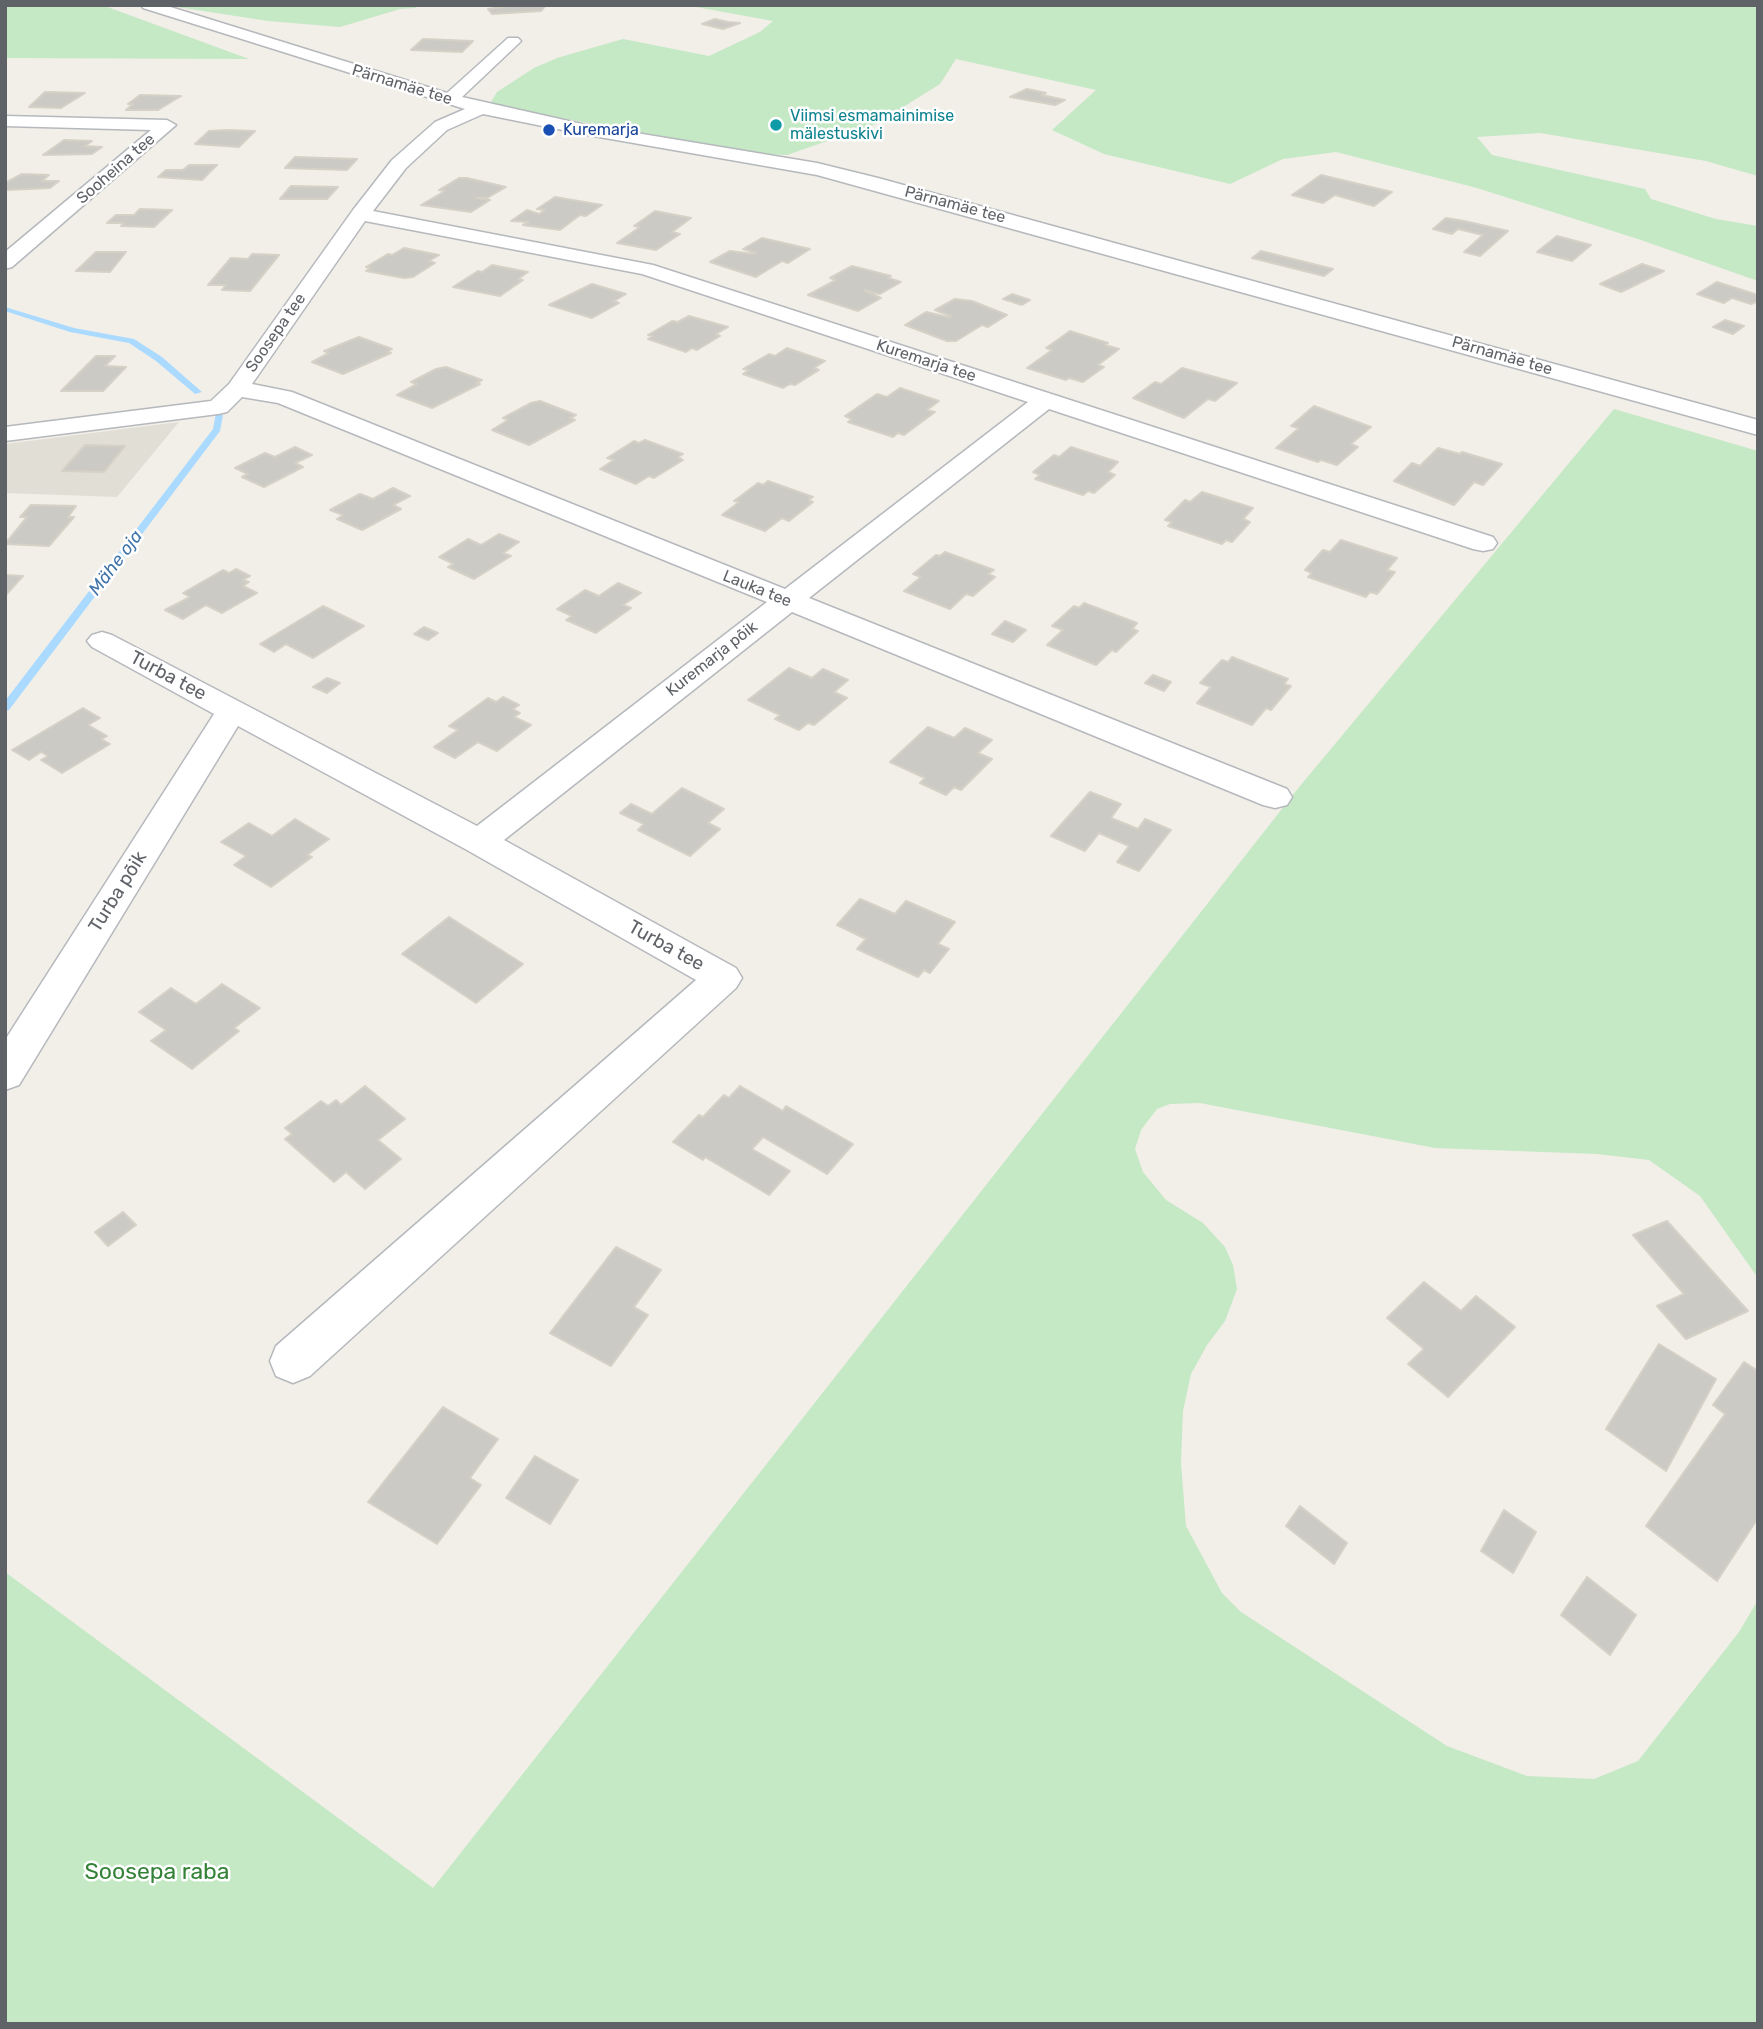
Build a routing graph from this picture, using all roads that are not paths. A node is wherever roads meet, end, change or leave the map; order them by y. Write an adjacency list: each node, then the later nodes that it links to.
1 (148, 5): 3 (street, Pärnamäe tee)
2 (513, 41): 3 (street)
3 (450, 99): 4 (street, Pärnamäe tee)
4 (481, 108): 6 (street, Soosepa tee); 10 (street, Pärnamäe tee)
5 (5, 121): 7 (street, Sooheina tee)
6 (360, 214): 8 (street, Soosepa tee); 9 (street, Kuremarja tee)
7 (5, 263)
8 (237, 389): 11 (street, Soosepa tee); 13 (street, Lauka tee)
9 (1045, 400): 12 (street, Kuremarja tee); 13 (street, Kuremarja põik)
10 (1758, 428)
11 (5, 434)
12 (1483, 543)
13 (786, 601): 16 (street, Lauka tee); 17 (street, Kuremarja põik)
14 (102, 641): 15 (street, Turba tee)
15 (232, 710): 17 (street, Turba tee); 18 (street, Turba põik)
16 (1275, 797)
17 (480, 842): 19 (street, Turba tee)
18 (5, 1074)
19 (293, 1361)

